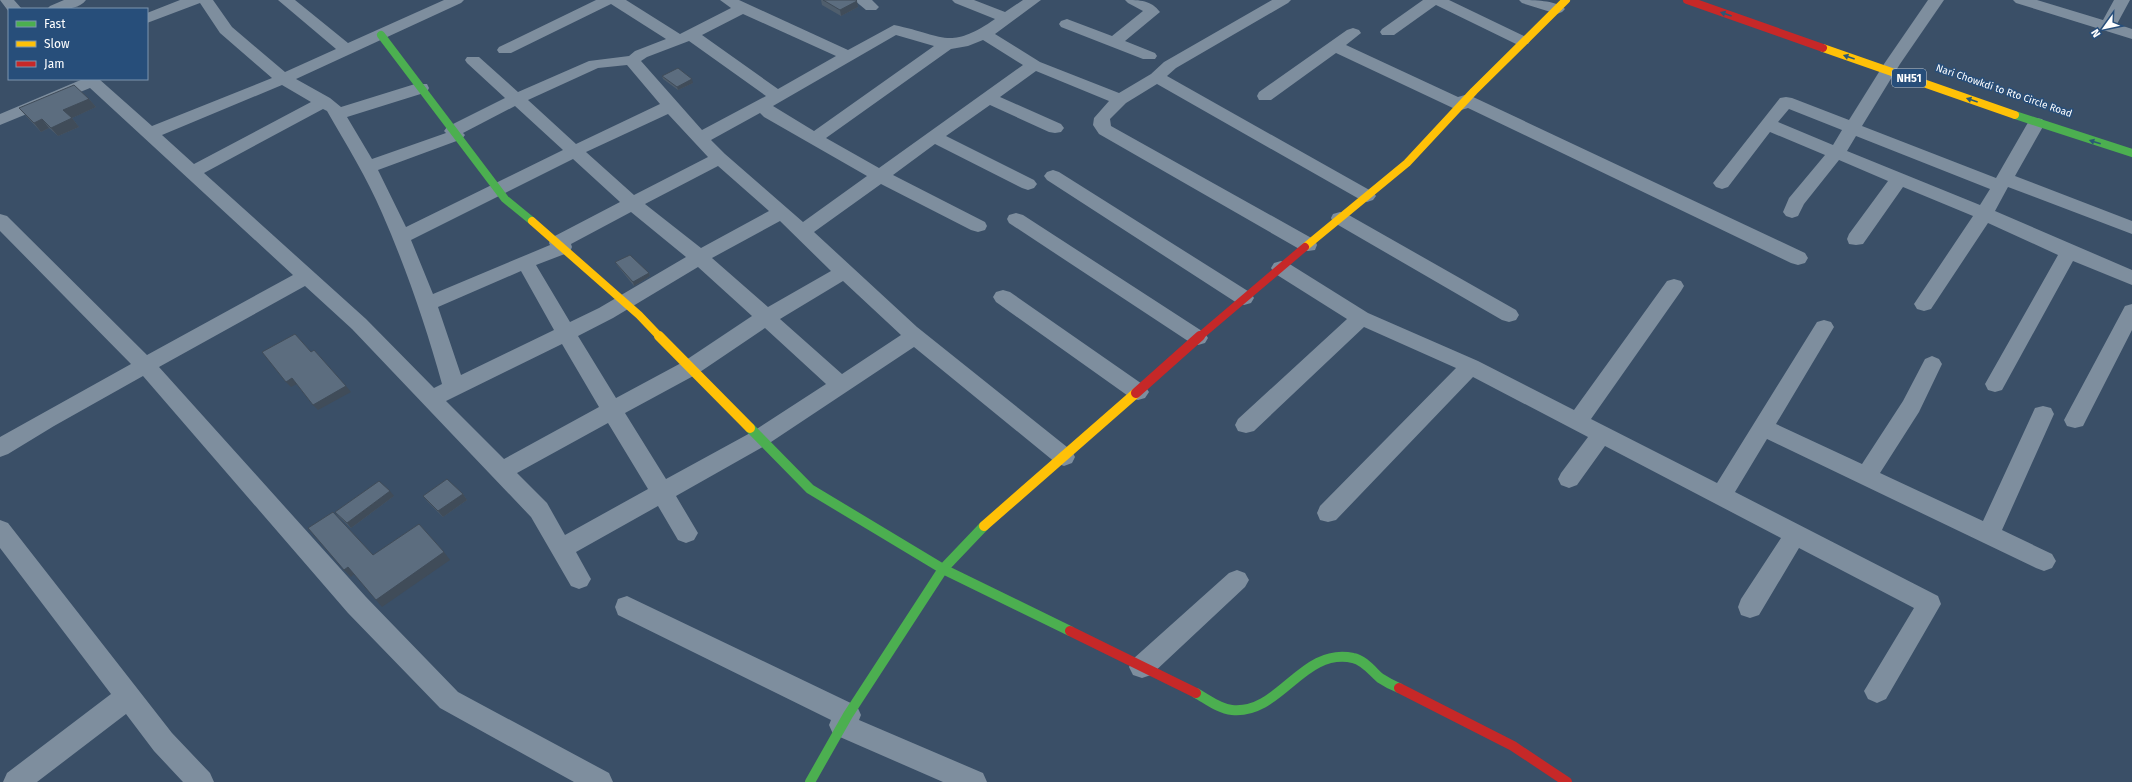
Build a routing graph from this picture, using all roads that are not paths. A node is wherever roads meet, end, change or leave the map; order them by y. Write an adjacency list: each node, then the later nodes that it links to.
1 (78, 0): 22 (street)
2 (194, 0): 23 (street)
3 (205, 0): 46 (street)
4 (286, 0): 37 (street)
5 (456, 0): 31 (street)
6 (608, 0): 38 (street)
7 (615, 0): 32 (street)
8 (960, 0): 24 (street)
9 (1033, 0): 24 (street)
10 (1133, 0): 34 (street)
11 (1283, 0): 45 (street)
12 (1433, 0): 27 (street)
13 (1437, 0): 33 (street)
14 (1527, 0): 21 (street)
15 (1687, 0): 44 (main road, NH51, one-way to 15)
16 (1712, 0): 44 (main road, Nari Chowkdi to Rto Circle Road / NH51)
17 (1936, 0): 44 (street)
18 (2021, 0): 26 (street)
19 (2122, 0): 26 (street)
20 (736, 4): 32 (street); 39 (street)
21 (1561, 5): 33 (main road)
22 (58, 8)
23 (148, 18)
24 (1006, 18): 29 (street)
25 (1068, 24): 34 (street)
26 (2108, 26): 30 (street)
27 (1388, 32)
28 (1353, 33): 36 (street)
29 (984, 34): 35 (street); 43 (street)
30 (2132, 34)
31 (382, 35): 37 (street); 48 (main road)
32 (685, 37): 42 (street); 49 (street)
33 (1522, 41): 54 (main road)
34 (1114, 42): 40 (street)
35 (947, 44): 39 (street); 67 (street)
36 (1335, 46): 50 (street); 54 (street)
37 (347, 50): 46 (street)
38 (505, 50)
39 (848, 56): 49 (street)
40 (1149, 56)
41 (473, 60): 52 (street)
42 (633, 60): 52 (street); 56 (street)
43 (1034, 65): 51 (street); 53 (street)
44 (1890, 68): 59 (main road, NH51, one-way to 44); 62 (street); 68 (main road, Nari Chowkdi to Rto Circle Road / NH51)
45 (1157, 77): 53 (street); 82 (street)
46 (283, 79): 57 (street); 64 (street)
47 (91, 80): 58 (street); 64 (street)
48 (421, 88): 57 (street); 63 (main road)
49 (777, 96): 55 (street)
50 (1265, 96)
51 (988, 98): 61 (street); 65 (street)
52 (516, 99): 63 (street); 69 (street)
53 (1120, 99): 96 (street)
54 (1463, 102): 82 (main road); 99 (street)
55 (762, 105): 66 (street); 67 (street)
56 (670, 106): 66 (street); 69 (street)
57 (331, 108): 73 (street); 74 (street)
58 (0, 120)
59 (2036, 123): 71 (main road, NH51, one-way to 59); 79 (street)
60 (1767, 124): 62 (street); 70 (street); 78 (street)
61 (1055, 128)
62 (1853, 128): 70 (street); 79 (street)
63 (454, 133): 73 (street); 81 (main road)
64 (149, 134): 74 (street)
65 (934, 136): 75 (street); 80 (street)
66 (701, 138): 72 (street)
67 (815, 138): 75 (street)
68 (2132, 143)
69 (575, 151): 81 (street); 83 (street)
70 (1836, 153): 77 (street); 85 (street)
71 (2132, 153)
72 (719, 158): 83 (street); 84 (street)
73 (368, 167): 93 (street)
74 (191, 173): 103 (street)
75 (880, 176): 90 (street); 92 (street)
76 (1053, 176): 107 (street)
77 (1899, 178): 86 (street); 94 (street)
78 (1722, 182)
79 (2002, 182): 86 (street); 91 (street)
80 (1028, 184)
81 (498, 189): 93 (street); 95 (main road)
82 (1367, 196): 87 (main road)
83 (633, 204): 95 (street); 98 (street)
84 (782, 212): 92 (street); 98 (street)
85 (1792, 212)
86 (1984, 214): 97 (street); 110 (street)
87 (1340, 218): 96 (main road); 112 (street)
88 (1016, 219): 118 (street)
89 (0, 220): 120 (street)
90 (978, 226)
91 (2132, 228)
92 (802, 231): 102 (street)
93 (401, 237): 109 (street)
94 (1856, 239)
95 (561, 245): 100 (street); 108 (main road)
96 (1308, 245): 101 (main road)
97 (2069, 252): 104 (street); 124 (street)
98 (700, 257): 108 (street); 113 (street)
99 (1798, 258)
100 (525, 262): 109 (street); 116 (street)
101 (1281, 268): 107 (main road); 114 (street)
102 (844, 272): 113 (street); 117 (street)
103 (306, 277): 120 (street); 127 (street)
104 (2132, 278)
105 (1674, 286): 131 (street)
106 (1003, 297): 126 (street)
107 (1244, 298): 118 (main road)
108 (625, 302): 116 (street); 122 (main road)
109 (427, 304): 125 (street)
110 (1924, 304)
111 (2132, 311): 130 (street)
112 (1509, 315)
113 (766, 318): 122 (street); 123 (street)
114 (1361, 318): 121 (street); 132 (street)
115 (1824, 327): 133 (street)
116 (565, 333): 125 (street); 128 (street)
117 (915, 336): 123 (street); 137 (street)
118 (1198, 338): 126 (main road)
119 (1932, 364): 139 (street)
120 (145, 365): 136 (street); 161 (street)
121 (1471, 366): 131 (street); 143 (street)
122 (690, 368): 128 (street); 135 (main road)
123 (840, 384): 135 (street)
124 (1995, 384)
125 (454, 388): 127 (street)
126 (1138, 392): 137 (main road)
127 (431, 398): 138 (street)
128 (614, 410): 138 (street); 141 (street)
129 (2043, 414): 146 (street)
130 (2075, 420)
131 (1577, 422): 134 (street)
132 (1246, 425)
133 (1763, 427): 139 (street); 142 (street)
134 (1602, 434): 140 (street); 142 (street)
135 (760, 438): 141 (street); 150 (main road)
136 (0, 448)
137 (1064, 457): 150 (main road)
138 (501, 471): 148 (street)
139 (1866, 477): 146 (street)
140 (1569, 479)
141 (662, 492): 145 (street); 148 (street)
142 (1720, 497): 147 (street)
143 (1328, 513)
144 (0, 530): 157 (street)
145 (686, 533)
146 (1988, 534): 149 (street)
147 (1795, 535): 154 (street); 156 (street)
148 (562, 548): 151 (street)
149 (2044, 561)
150 (943, 569): 155 (main road); 158 (main road)
151 (579, 579)
152 (1237, 580): 155 (street)
153 (627, 607): 158 (street)
154 (1750, 607)
155 (1142, 667): 164 (main road)
156 (1877, 691)
157 (128, 697): 159 (street); 160 (street)
158 (845, 720): 162 (main road); 163 (street)
159 (16, 782)
160 (201, 782)
161 (600, 782)
162 (810, 782)
163 (974, 782)
164 (1567, 782)

